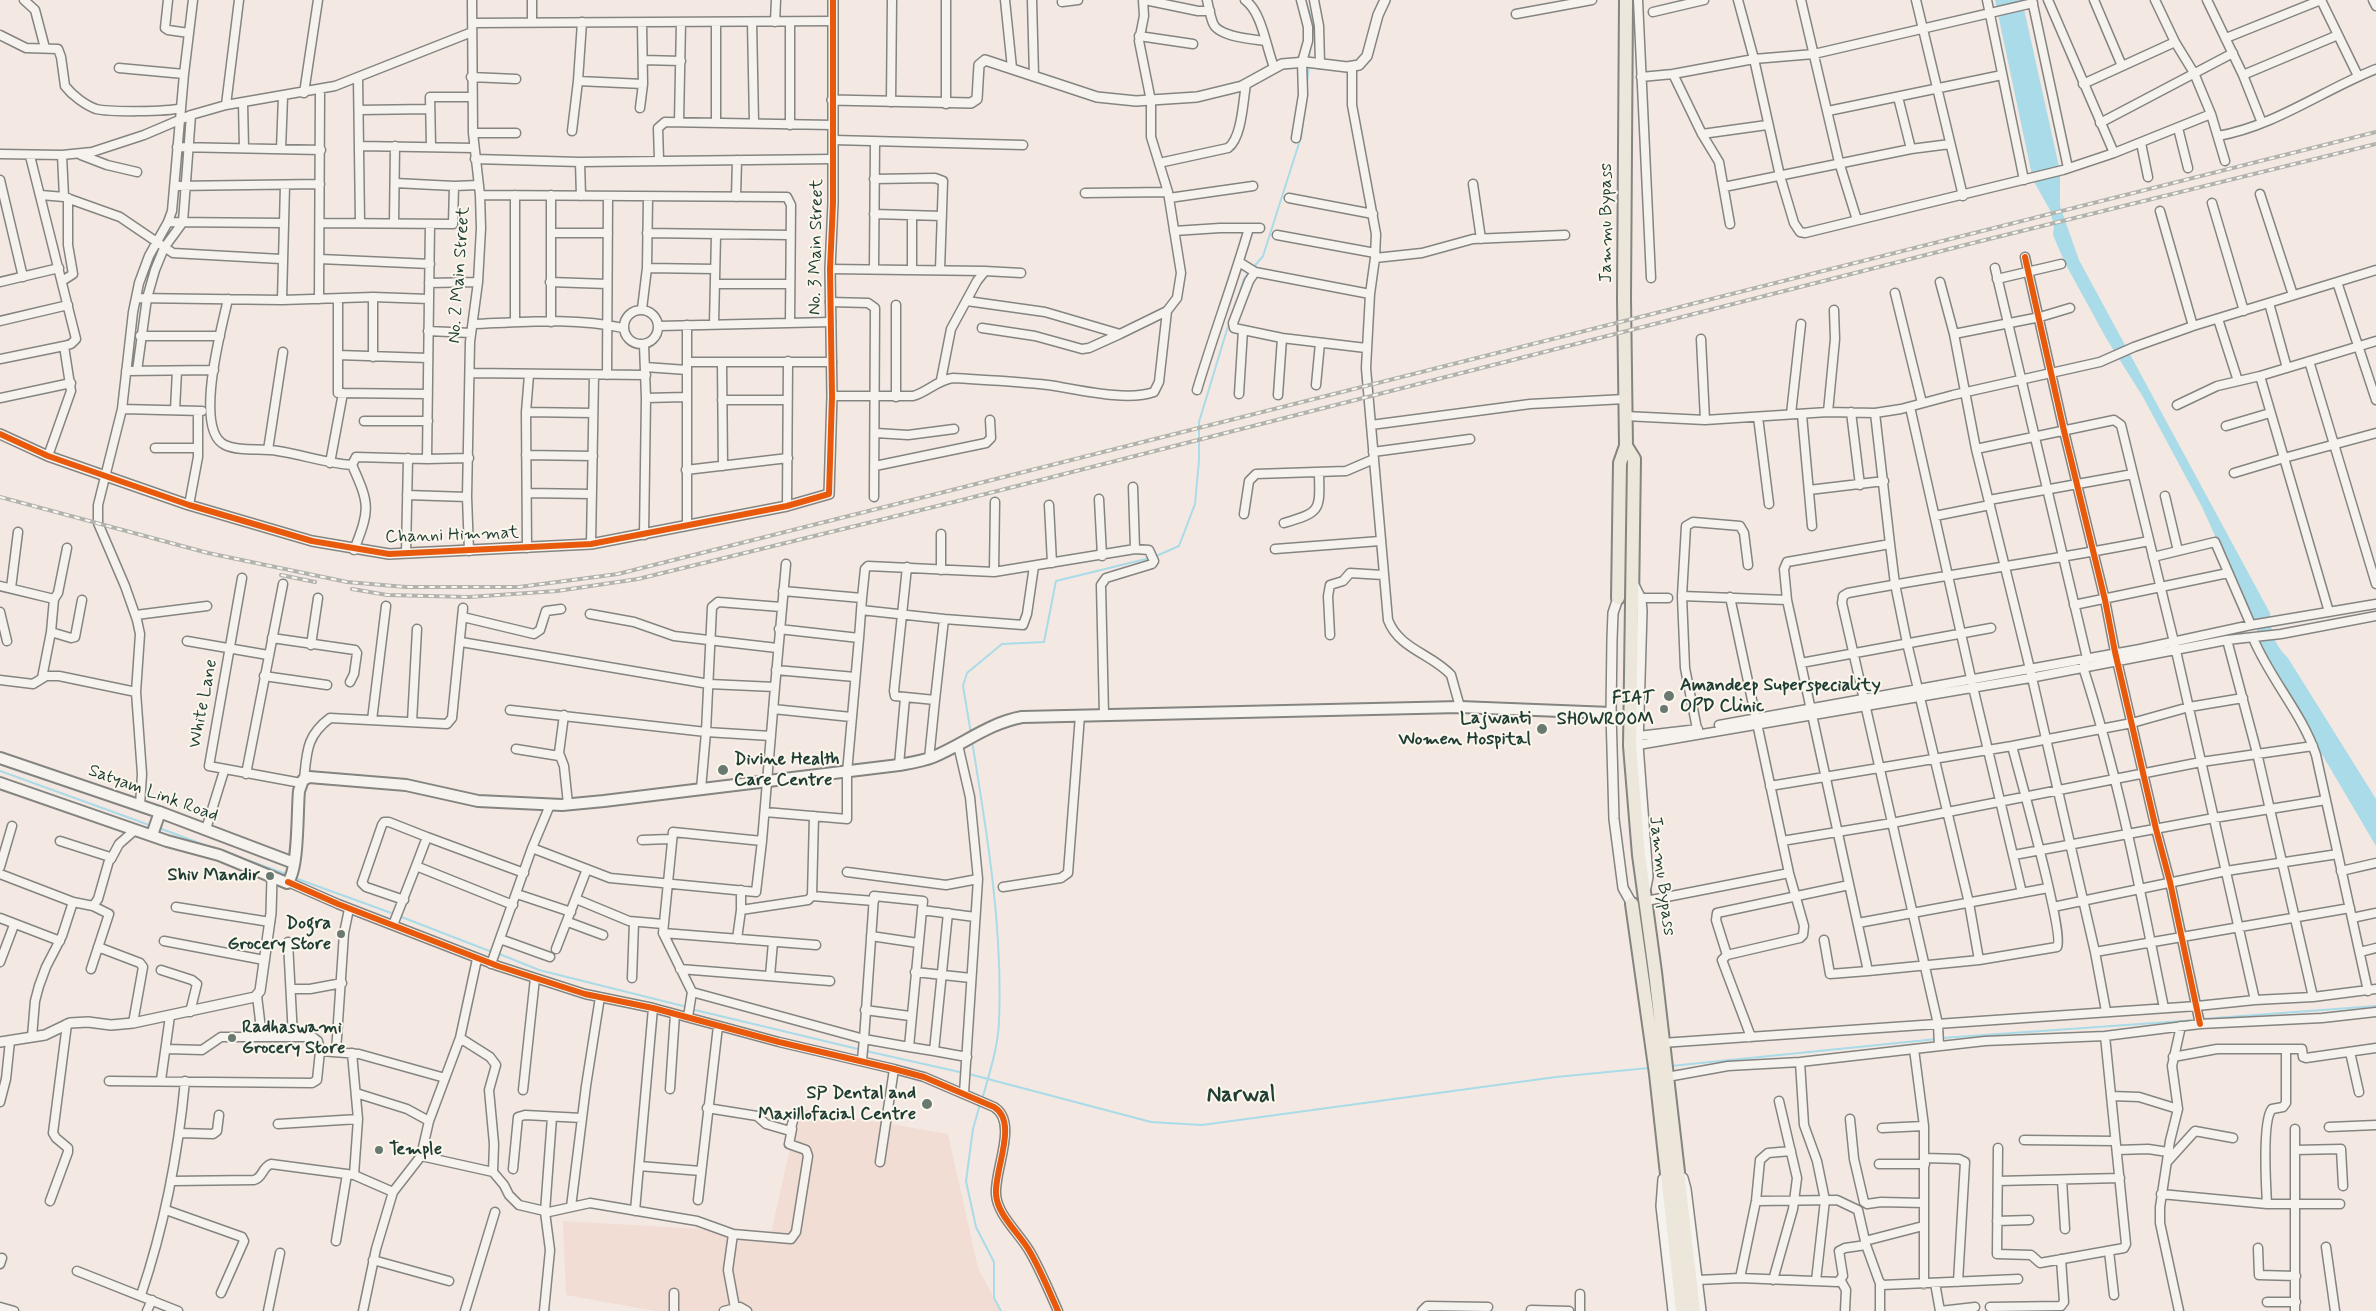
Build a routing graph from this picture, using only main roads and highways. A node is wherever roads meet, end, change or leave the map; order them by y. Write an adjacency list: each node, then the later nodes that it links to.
1 (1626, 0): 2 (highway, Jammu Bypass)
2 (1626, 446): 3 (highway, Jammu Bypass); 11 (highway, Jammu Bypass)
3 (1618, 598)
4 (1611, 713): 9 (main road)
5 (0, 758): 7 (main road, Satyam Link Road)
6 (0, 783): 8 (main road)
7 (159, 815): 8 (main road); 9 (main road, Satyam Link Road)
8 (153, 832): 9 (main road)
9 (294, 866)
10 (1632, 904): 11 (highway, Jammu Bypass)
11 (1659, 1044): 12 (highway, Jammu Bypass)
12 (1670, 1154): 13 (highway, Jammu Bypass); 14 (highway, Jammu Bypass)
13 (1682, 1311)
14 (1694, 1311)

